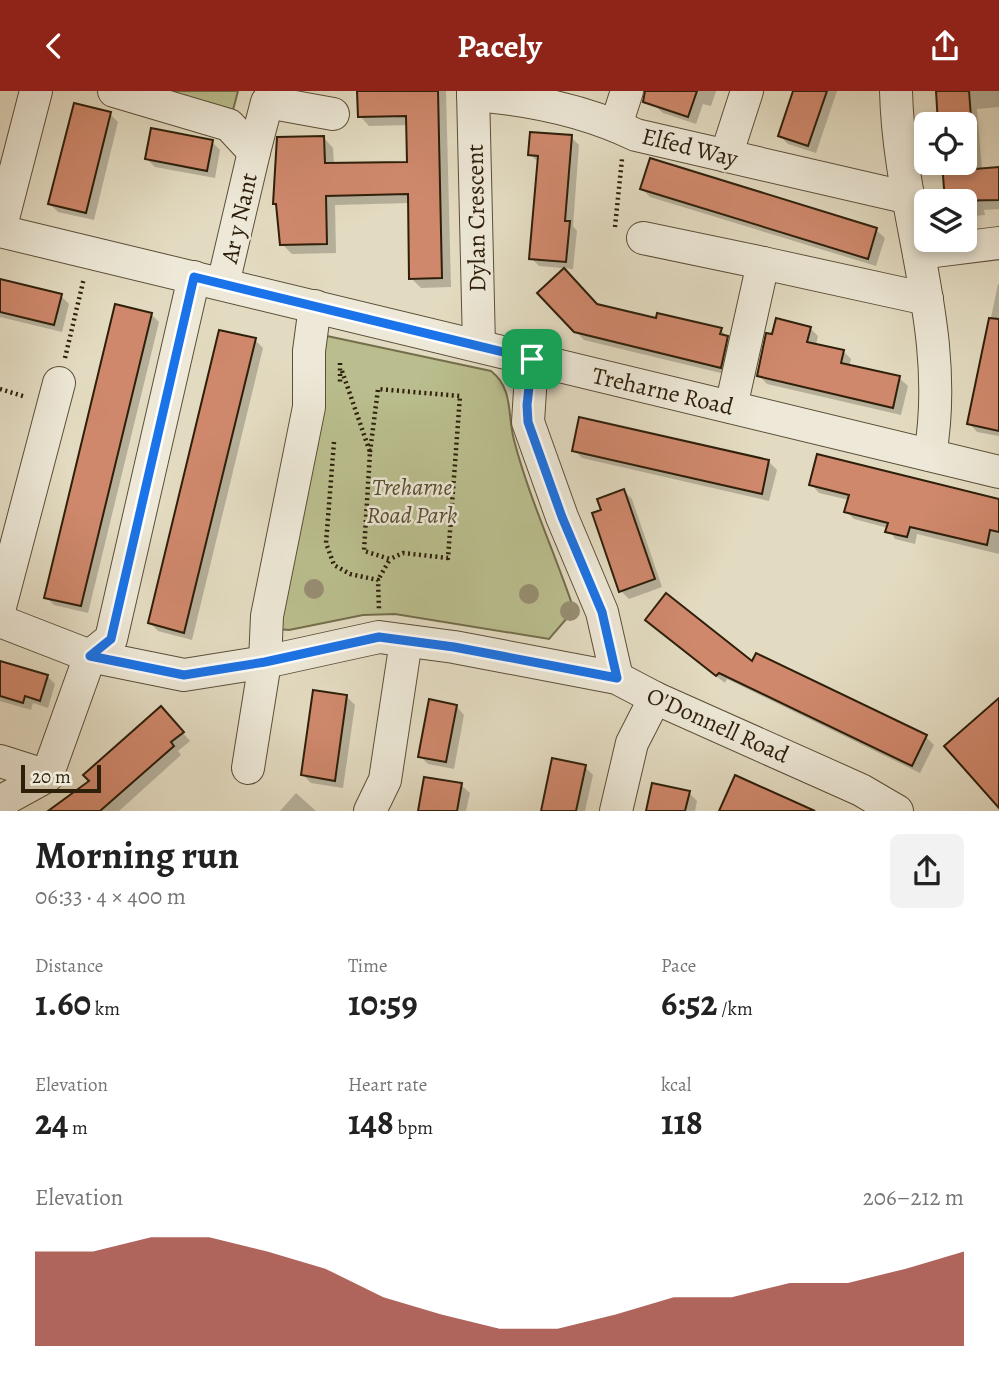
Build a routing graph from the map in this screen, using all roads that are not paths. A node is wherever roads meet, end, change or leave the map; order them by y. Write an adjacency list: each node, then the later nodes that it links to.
1 (35, 91): 12 (street)
2 (114, 91): 9 (street, Ar y Nant)
3 (627, 91): 8 (street)
4 (747, 91): 10 (street)
5 (896, 91): 11 (street)
6 (473, 93): 8 (street, Elfed Way); 20 (street, Dylan Crescent)
7 (333, 114): 9 (street, Ar y Nant)
8 (616, 125): 10 (street, Elfed Way)
9 (254, 152): 17 (street, Ar y Nant)
10 (726, 156): 11 (street, Elfed Way)
11 (909, 198): 15 (street)
12 (0, 230): 17 (street, Treharne Road)
13 (643, 238): 16 (street)
14 (999, 243): 15 (street)
15 (919, 253): 18 (street)
16 (764, 263): 18 (street); 23 (street)
17 (209, 281): 19 (street, Treharne Road); 29 (street, Ar y Nant)
18 (927, 299): 24 (street)
19 (315, 306): 20 (street, Treharne Road); 30 (street)
20 (479, 346): 21 (street, Treharne Road)
21 (532, 359): 23 (street, Treharne Road); 31 (street)
22 (59, 383): 26 (street)
23 (731, 407): 24 (street, Treharne Road)
24 (930, 455): 25 (street, Treharne Road)
25 (999, 472)
26 (0, 607)
27 (0, 621): 29 (street, O'Donnell Road)
28 (392, 639): 30 (street, O'Donnell Road); 31 (street, O'Donnell Road); 37 (street)
29 (90, 656): 30 (street, O'Donnell Road); 35 (street)
30 (265, 662): 34 (street)
31 (617, 678): 32 (street, O'Donnell Road)
32 (655, 698): 38 (street); 39 (street, O'Donnell Road)
33 (0, 761): 35 (street)
34 (248, 768)
35 (47, 776): 36 (street)
36 (0, 802)
37 (370, 811)
38 (617, 811)
39 (897, 811)

